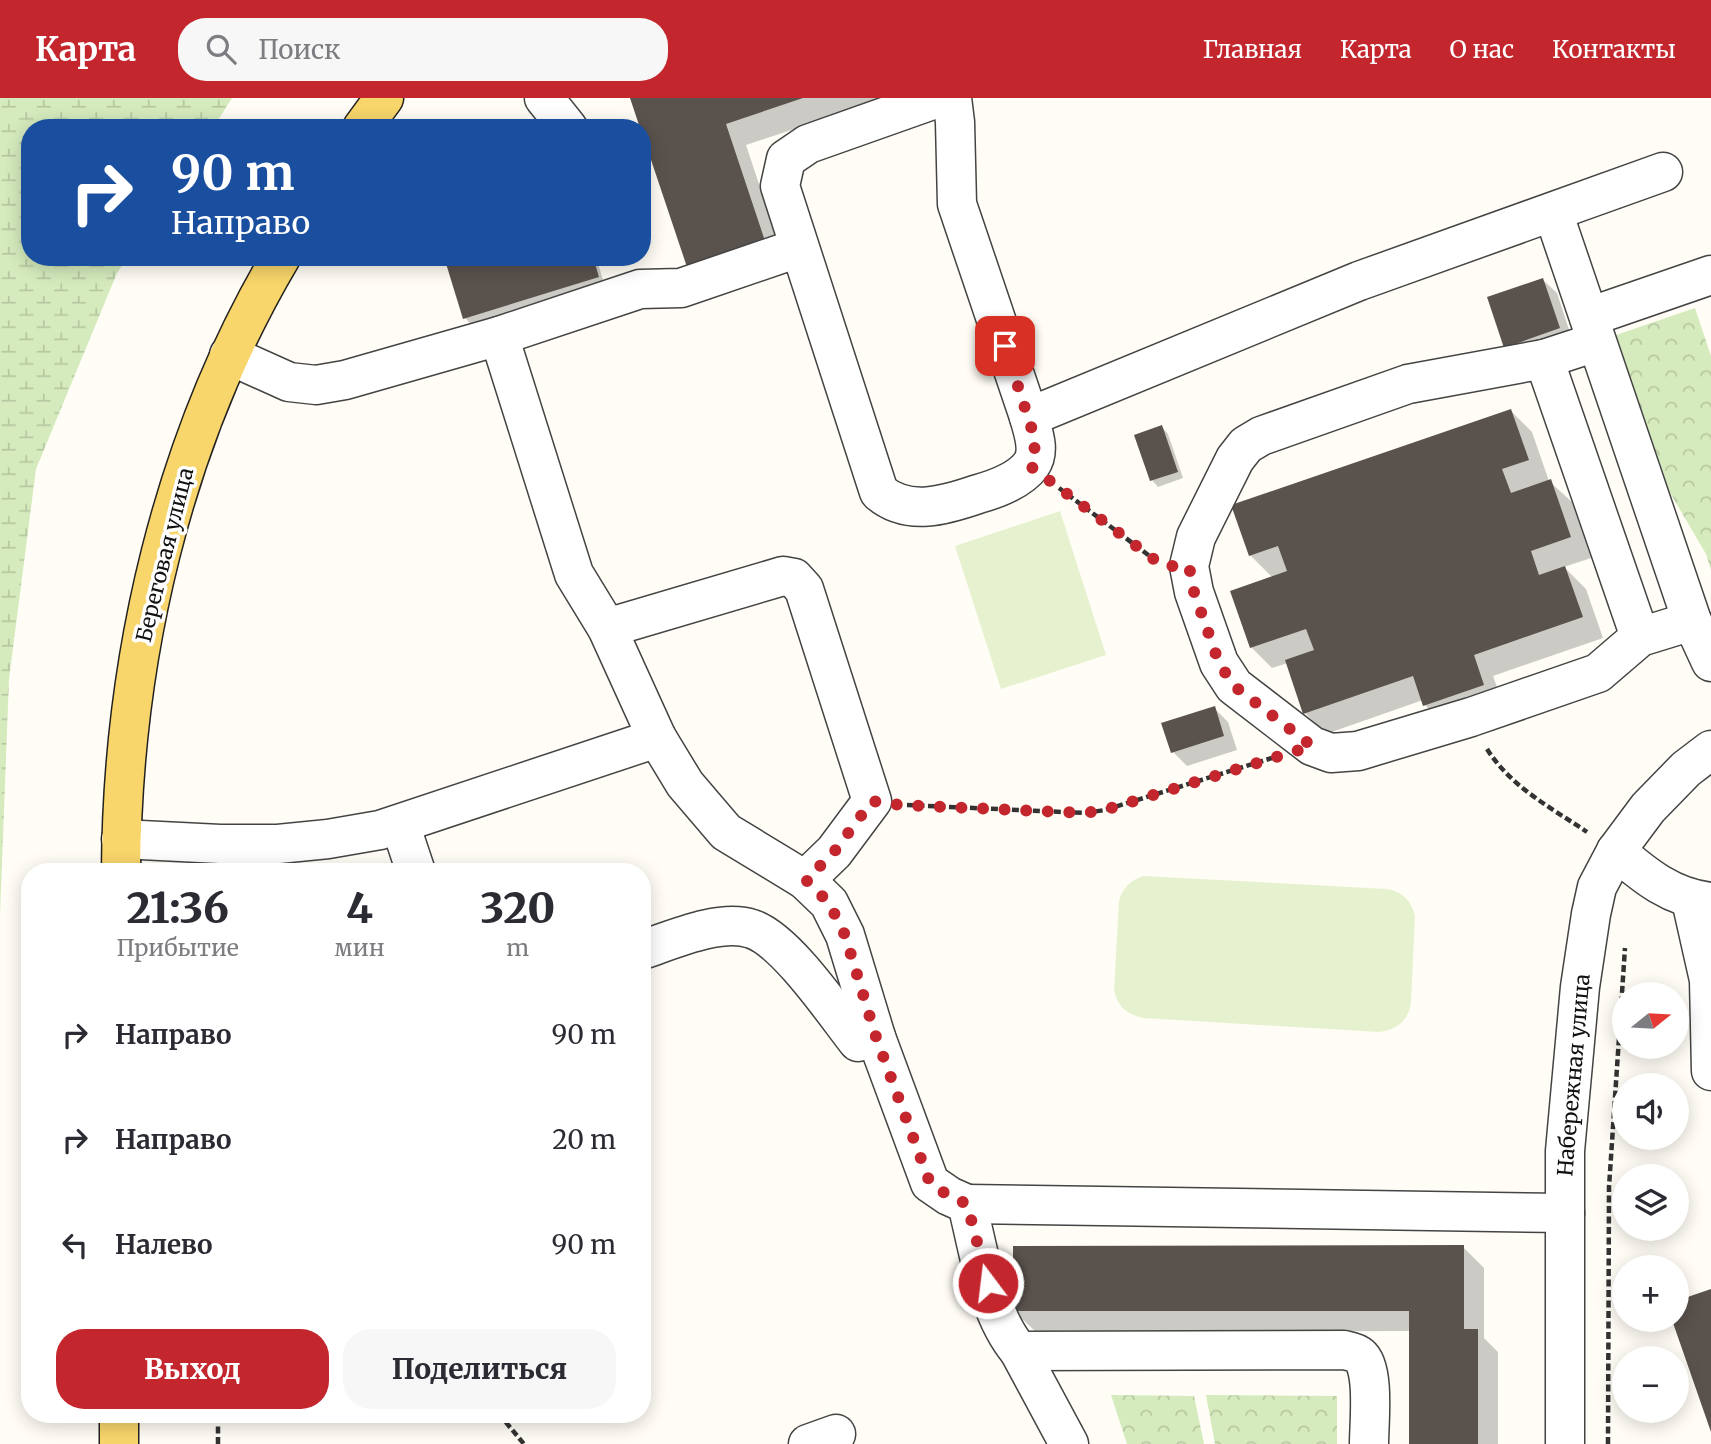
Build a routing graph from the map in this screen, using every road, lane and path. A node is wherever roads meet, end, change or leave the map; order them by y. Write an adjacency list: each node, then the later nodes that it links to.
1 (384, 98): 5 (main road)
2 (544, 98): 6 (street)
3 (938, 98): 9 (street)
4 (951, 98): 17 (street)
5 (369, 119)
6 (561, 119)
7 (1663, 172): 8 (street)
8 (1553, 212): 13 (street); 17 (street)
9 (798, 248): 11 (street); 18 (street)
10 (276, 266): 15 (main road, Береговая улица)
11 (634, 273): 14 (street)
12 (1711, 275): 13 (street)
13 (1592, 329): 16 (street); 20 (street)
14 (499, 336): 15 (street); 21 (street)
15 (229, 355): 31 (main road, Береговая улица)
16 (1544, 359): 19 (street); 22 (street)
17 (1029, 417): 18 (street)
18 (1030, 466): 19 (path)
19 (1189, 566): 26 (street)
20 (1692, 621): 22 (street); 23 (street)
21 (607, 628): 25 (street); 28 (street)
22 (1640, 637): 24 (street)
23 (1711, 662)
24 (1471, 717): 26 (street); 30 (path)
25 (657, 738): 29 (street); 33 (street)
26 (1312, 746): 28 (path)
27 (1711, 750): 30 (street, Набережная улица)
28 (872, 801): 33 (street)
29 (400, 824): 31 (street); 32 (street)
30 (1616, 851): 34 (street); 40 (street, Набережная улица)
31 (121, 855)
32 (413, 863)
33 (806, 880): 37 (street)
34 (1701, 901): 38 (street)
35 (1625, 946): 51 (path)
36 (651, 947): 37 (street)
37 (876, 1037): 39 (street)
38 (1711, 1072)
39 (967, 1204): 40 (street); 41 (street)
40 (1566, 1213): 50 (street, Набережная улица)
41 (1019, 1351): 48 (street); 49 (street)
42 (119, 1423): 45 (main road)
43 (218, 1423): 46 (path)
44 (506, 1423): 47 (path)
45 (119, 1444)
46 (218, 1444)
47 (524, 1444)
48 (1069, 1444)
49 (1369, 1444)
50 (1565, 1444)
51 (1608, 1444)

